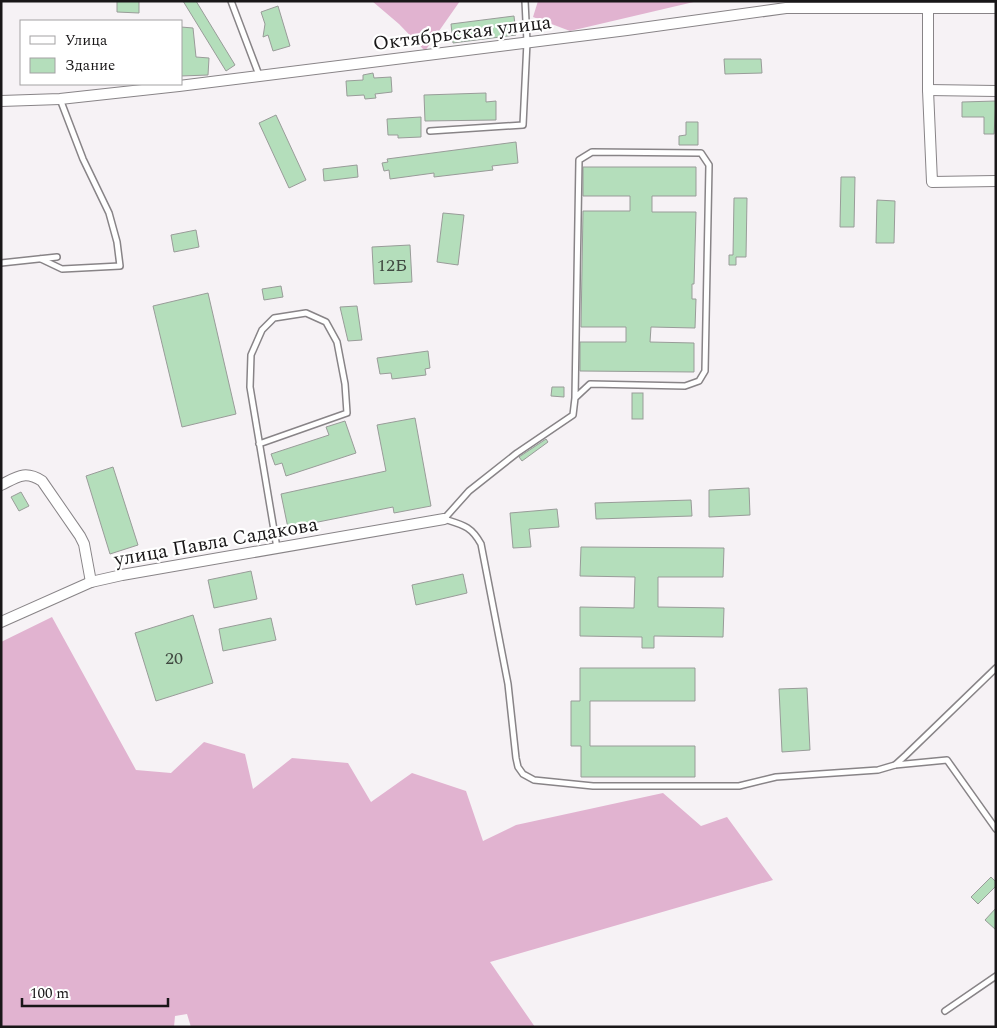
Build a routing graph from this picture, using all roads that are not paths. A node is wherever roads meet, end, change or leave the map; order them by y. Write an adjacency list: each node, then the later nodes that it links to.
1 (231, 1): 7 (lane)
2 (525, 1): 6 (lane)
3 (967, 5): 4 (street, Октябрьская улица); 5 (street, Октябрьская улица)
4 (996, 8)
5 (928, 9): 6 (street, Октябрьская улица); 10 (street)
6 (527, 42): 7 (street, Октябрьская улица); 14 (lane)
7 (259, 75): 9 (street, Октябрьская улица)
8 (182, 85): 12 (street, Октябрьская улица)
9 (182, 85)
10 (928, 90): 11 (street); 15 (street)
11 (996, 90)
12 (60, 99): 13 (street, Октябрьская улица); 17 (lane)
13 (1, 101)
14 (430, 130)
15 (996, 182)
16 (57, 257): 17 (lane)
17 (41, 259): 18 (lane)
18 (1, 263)
19 (575, 398): 19 (lane); 22 (lane)
20 (259, 444): 20 (lane); 23 (lane)
21 (1, 485): 24 (street)
22 (444, 519): 23 (street, улица Павла Садакова); 27 (lane)
23 (277, 548): 24 (street, улица Павла Садакова)
24 (91, 582): 25 (street, улица Павла Садакова)
25 (1, 622)
26 (996, 668): 27 (lane)
27 (895, 765): 28 (lane)
28 (996, 829)
29 (996, 976): 30 (lane)
30 (945, 1011)

